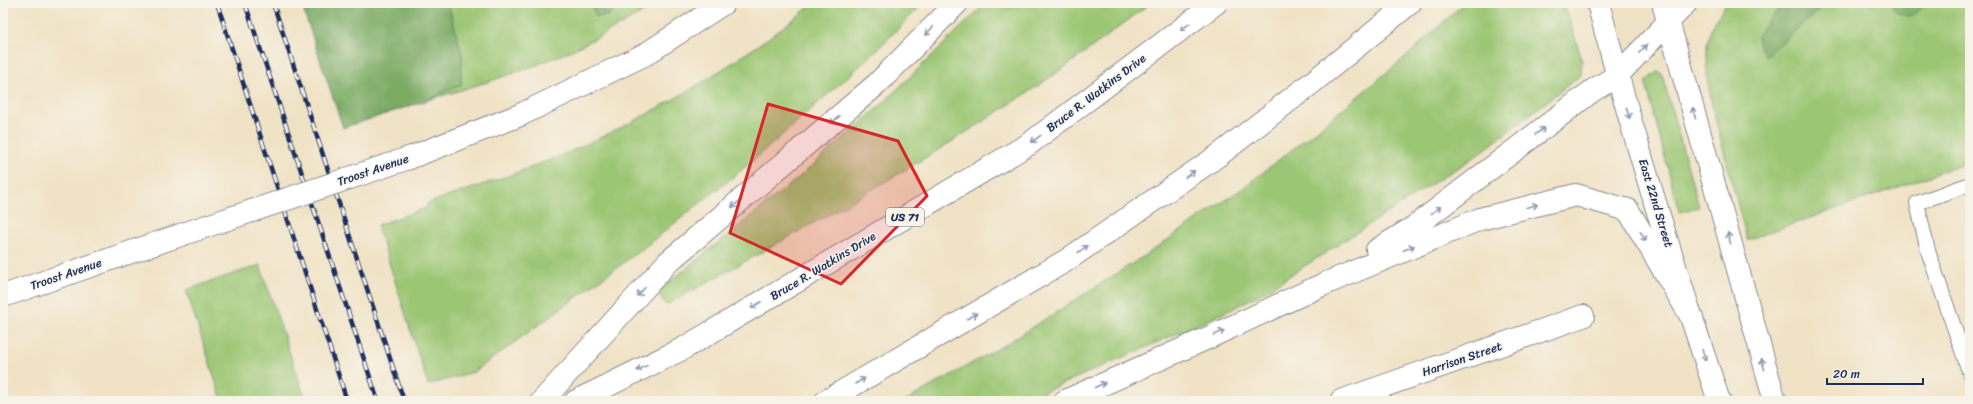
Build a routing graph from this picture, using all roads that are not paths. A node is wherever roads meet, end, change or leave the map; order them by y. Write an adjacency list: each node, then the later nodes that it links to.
1 (724, 3): 11 (main road, Troost Avenue, bridge)
2 (957, 3): 15 (main road, one-way to 15)
3 (1216, 3): 16 (main road, Bruce R. Watkins Drive / US 71, one-way to 16)
4 (1410, 3): 17 (main road, one-way to 4)
5 (1598, 3): 8 (main road, East 22nd Street)
6 (1686, 3): 7 (main road)
7 (1666, 12): 8 (main road, one-way to 7); 21 (main road, one-way to 7)
8 (1617, 76): 10 (main road, one-way to 8); 13 (main road, East 22nd Street, one-way to 13)
9 (1970, 184): 14 (lane)
10 (1322, 285): 13 (main road, one-way to 13); 18 (main road, one-way to 10)
11 (3, 296)
12 (1583, 316): 19 (main road, Harrison Street)
13 (1692, 318): 20 (main road, East 22nd Street, one-way to 20)
14 (1970, 374)
15 (542, 401)
16 (576, 401)
17 (826, 401)
18 (1065, 401)
19 (1341, 401)
20 (1720, 401)
21 (1775, 401)

